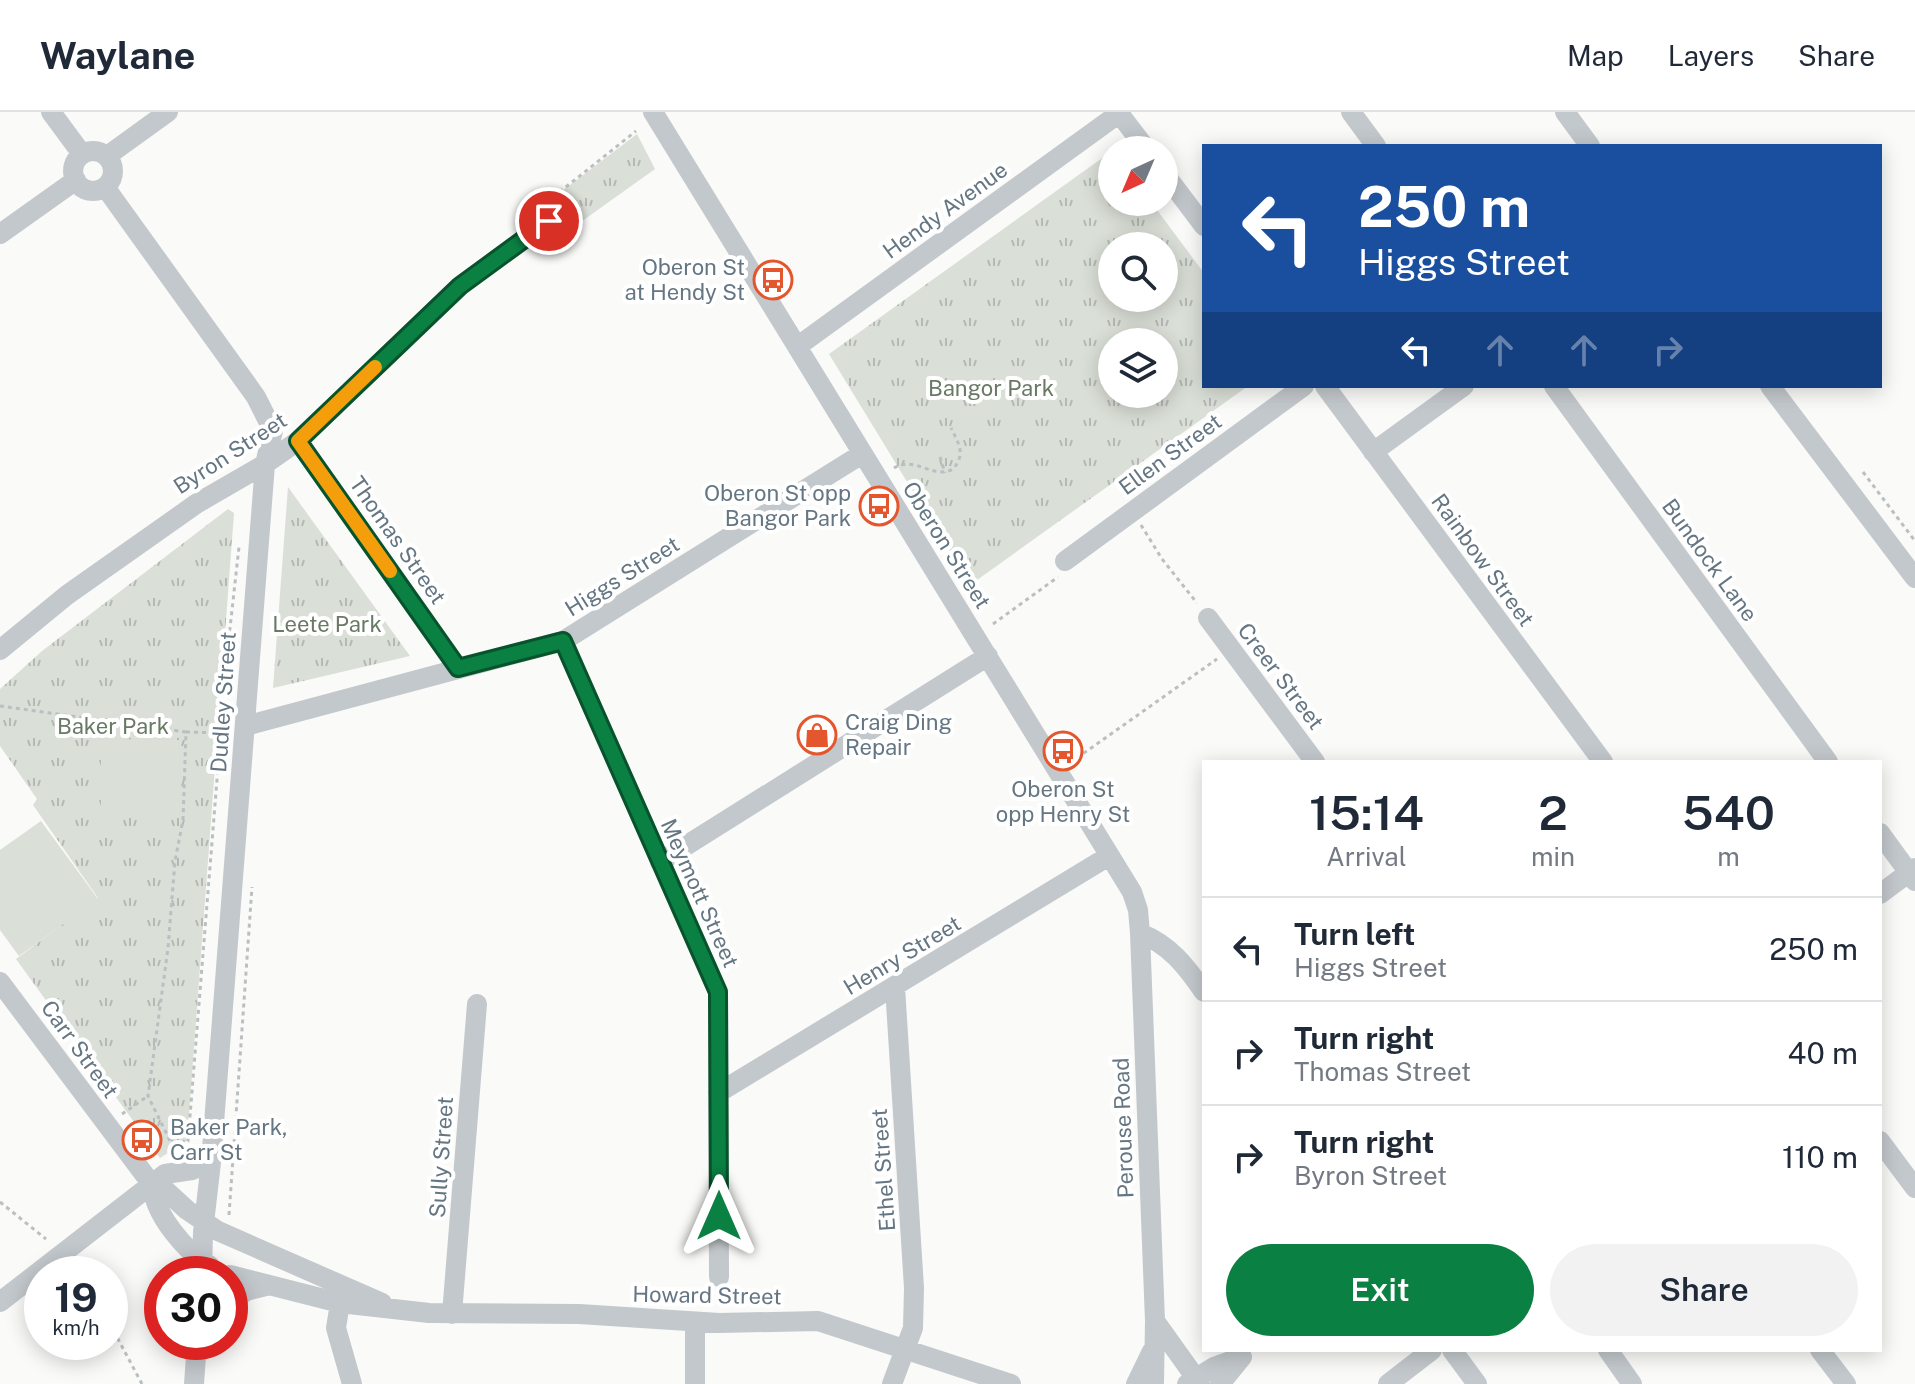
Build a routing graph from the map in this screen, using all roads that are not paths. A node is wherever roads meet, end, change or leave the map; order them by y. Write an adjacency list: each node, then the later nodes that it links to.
1 (51, 112): 10 (street)
2 (168, 112): 11 (street)
3 (653, 112): 18 (street, Oberon Street)
4 (1119, 112): 7 (street); 18 (street, Hendy Avenue)
5 (1351, 112): 8 (street)
6 (1565, 112): 9 (street)
7 (1137, 136)
8 (1375, 144)
9 (1589, 144)
10 (82, 154): 11 (street); 12 (street)
11 (107, 156): 13 (street)
12 (76, 180): 13 (street); 17 (street)
13 (105, 187): 27 (street, Dudley Street)
14 (1178, 192): 16 (street)
15 (549, 221): 24 (street, Byron Street)
16 (1202, 223)
17 (0, 234)
18 (798, 346): 26 (street, Oberon Street)
19 (1301, 388): 28 (street, Ellen Street)
20 (1326, 388): 25 (street, Rainbow Street)
21 (1461, 388): 25 (street)
22 (1555, 388): 38 (street, Bundock Lane)
23 (1772, 388): 29 (street)
24 (298, 441): 27 (street, Byron Street); 34 (street, Thomas Street)
25 (1373, 452): 37 (street, Rainbow Street)
26 (862, 454): 31 (street, Higgs Street); 33 (street, Oberon Street)
27 (265, 464): 32 (street, Byron Street); 35 (street, Dudley Street)
28 (1065, 561)
29 (1915, 578)
30 (1208, 618): 36 (street, Creer Street)
31 (563, 641): 34 (street, Higgs Street); 41 (street, Meymott Street)
32 (0, 650)
33 (988, 656): 40 (street, Oberon Street); 41 (street)
34 (458, 668): 35 (street, Higgs Street)
35 (245, 726): 51 (street, Dudley Street)
36 (1314, 760)
37 (1602, 760)
38 (1827, 760)
39 (1882, 835): 42 (street)
40 (1109, 856): 44 (street, Oberon Street); 46 (street, Henry Street)
41 (660, 862): 49 (street, Meymott Street)
42 (1913, 874): 43 (street)
43 (1882, 893)
44 (1140, 933): 47 (street); 65 (street, Perouse Road)
45 (0, 982): 52 (street, Carr Street)
46 (895, 987): 49 (street, Henry Street); 68 (street, Ethel Street)
47 (1202, 989)
48 (477, 1004): 64 (street, Sully Street)
49 (718, 1093): 57 (street, Meymott Street)
50 (1882, 1144): 53 (street)
51 (211, 1162): 52 (street); 54 (street, Dudley Street)
52 (153, 1186): 54 (street, Howard Street); 55 (street, Carr Street); 61 (street)
53 (1915, 1188)
54 (204, 1222): 56 (street, Dudley Street); 63 (street, Howard Street)
55 (193, 1256)
56 (203, 1256)
57 (719, 1277)
58 (248, 1279): 59 (street, Howard Street)
59 (270, 1285): 60 (street); 62 (street, Howard Street)
60 (248, 1290)
61 (0, 1302)
62 (340, 1303): 63 (street, Howard Street); 77 (street)
63 (393, 1308): 64 (street, Howard Street)
64 (452, 1314): 66 (street, Howard Street)
65 (1155, 1321): 67 (street, Perouse Road); 75 (street)
66 (695, 1322): 68 (street, Howard Street); 78 (street)
67 (1155, 1344): 81 (street, Perouse Road); 82 (street, Perouse Road)
68 (907, 1348): 79 (street, Ethel Street); 80 (street, Howard Street)
69 (1429, 1352): 84 (street)
70 (1453, 1352): 85 (street)
71 (1609, 1352): 86 (street)
72 (1822, 1352): 87 (street)
73 (1247, 1353): 75 (street); 83 (street)
74 (196, 1360): 76 (street)
75 (1195, 1382)
76 (194, 1384)
77 (352, 1384)
78 (695, 1384)
79 (892, 1384)
80 (1011, 1384)
81 (1136, 1384)
82 (1154, 1384)
83 (1220, 1384)
84 (1388, 1384)
85 (1477, 1384)
86 (1632, 1384)
87 (1846, 1384)

